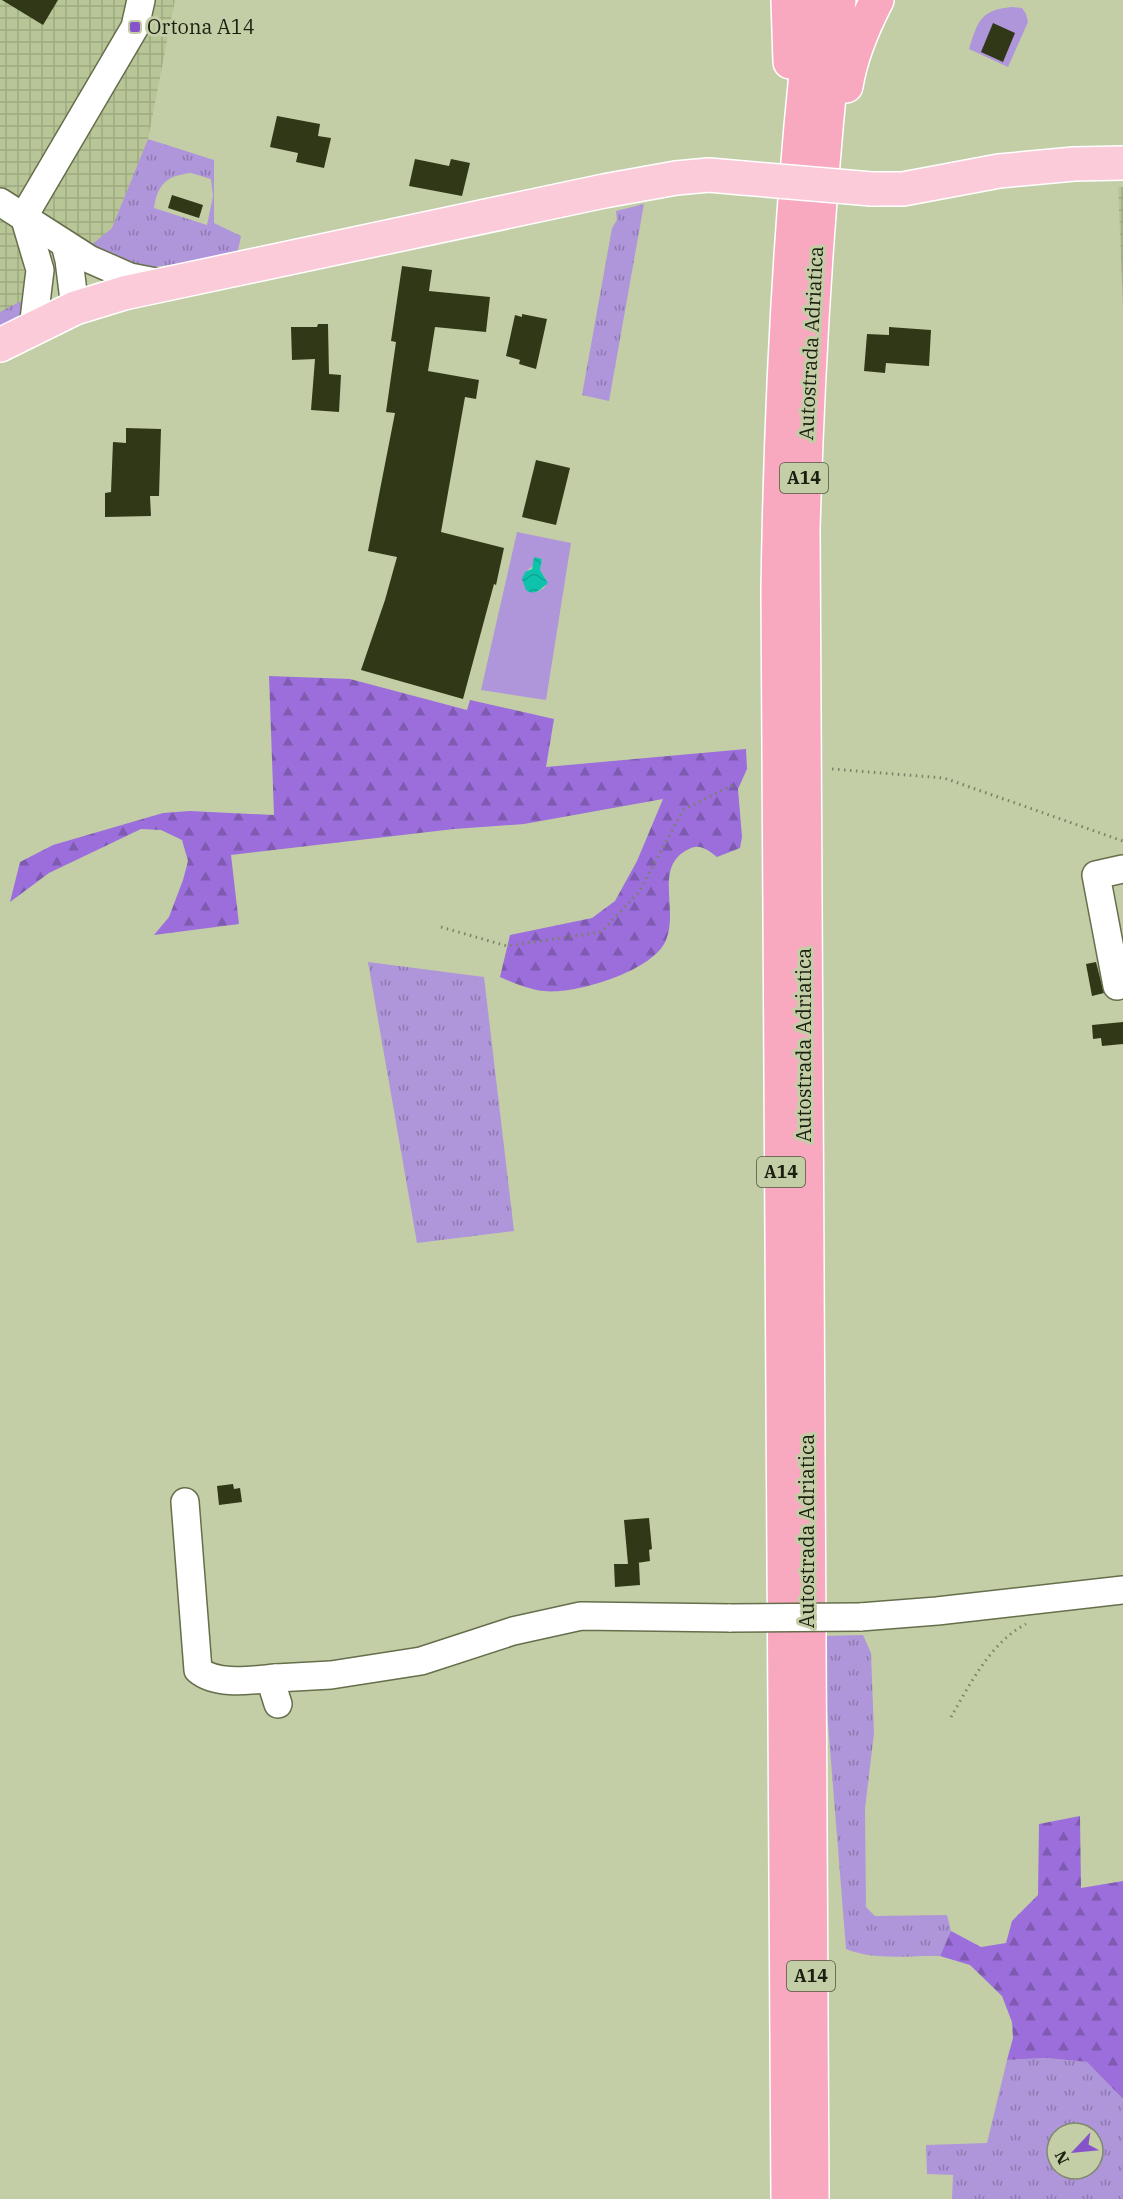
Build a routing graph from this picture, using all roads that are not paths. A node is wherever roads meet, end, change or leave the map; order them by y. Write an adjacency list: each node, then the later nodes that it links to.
1 (141, 0): 9 (street)
2 (788, 0): 14 (highway)
3 (814, 0): 14 (highway, Autostrada Adriatica / A14)
4 (839, 0): 7 (highway, Autostrada Adriatica / A14)
5 (877, 0): 7 (highway)
6 (1123, 163): 12 (main road, bridge)
7 (821, 173): 21 (highway, Autostrada Adriatica / A14)
8 (0, 202): 9 (street)
9 (24, 216): 10 (street); 11 (street)
10 (65, 244): 12 (street); 13 (street)
11 (40, 270): 13 (street); 15 (street)
12 (165, 284): 13 (main road)
13 (75, 308): 15 (main road)
14 (787, 310): 21 (highway, Autostrada Adriatica / A14)
15 (33, 328): 16 (main road)
16 (0, 345)
17 (1123, 869): 18 (street)
18 (1116, 986)
19 (184, 1502): 20 (street, bridge)
20 (1123, 1590)
21 (798, 1754): 22 (highway, Autostrada Adriatica / A14); 23 (highway, Autostrada Adriatica / A14)
22 (788, 2199)
23 (812, 2199)

